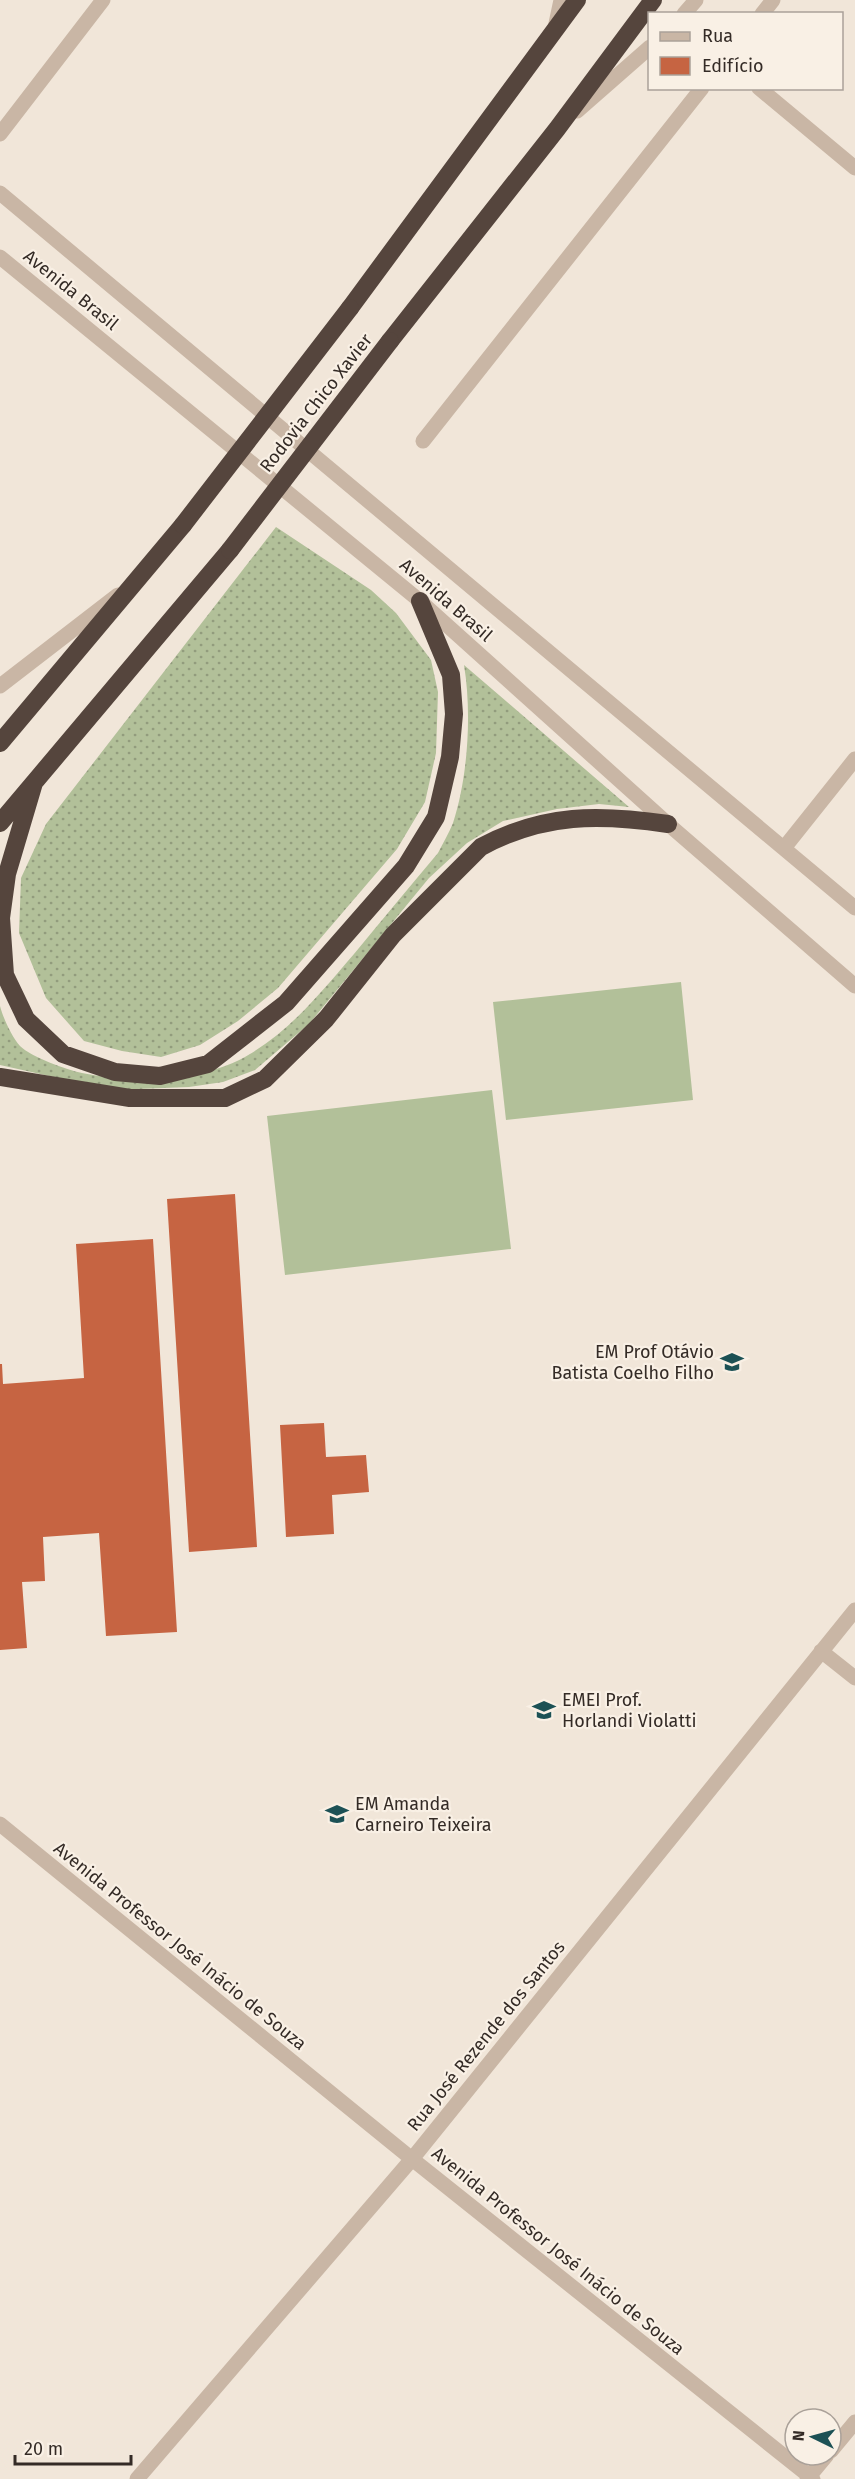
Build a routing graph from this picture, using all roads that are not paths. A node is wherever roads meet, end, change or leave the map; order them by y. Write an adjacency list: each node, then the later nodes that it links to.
1 (103, 0): 14 (street)
2 (561, 0): 9 (street)
3 (577, 0): 9 (highway, Rodovia Chico Xavier)
4 (653, 0): 13 (highway, Rodovia Chico Xavier)
5 (696, 0): 7 (street)
6 (773, 0): 8 (street)
7 (686, 12)
8 (764, 12)
9 (555, 28): 19 (highway, Rodovia Chico Xavier, bridge)
10 (648, 49): 13 (street)
11 (700, 90): 18 (street)
12 (761, 90): 15 (street)
13 (557, 129): 24 (highway, Rodovia Chico Xavier, bridge)
14 (0, 134)
15 (855, 168)
16 (0, 193): 27 (street, Avenida Brasil)
17 (0, 257): 20 (street, Avenida Brasil)
18 (423, 441)
19 (132, 584): 21 (street); 22 (highway, Rodovia Chico Xavier)
20 (420, 601): 24 (highway); 26 (street, Avenida Brasil)
21 (0, 686)
22 (0, 742)
23 (855, 759): 27 (street)
24 (34, 783): 25 (highway, Rodovia Chico Xavier)
25 (0, 823)
26 (668, 824): 29 (street, Avenida Brasil); 30 (highway)
27 (784, 848): 28 (street, Avenida Brasil)
28 (855, 908)
29 (855, 986)
30 (0, 1077)
31 (855, 1610): 32 (street, Rua José Rezende dos Santos)
32 (821, 1651): 33 (street); 35 (street, Rua José Rezende dos Santos)
33 (855, 1678)
34 (0, 1824): 35 (street, Avenida Professor José Inácio de Souza)
35 (412, 2159): 38 (street, Avenida Professor José Inácio de Souza); 39 (street, Rua José Rezende dos Santos)
36 (855, 2422): 37 (street)
37 (843, 2436)
38 (810, 2478)
39 (137, 2479)

